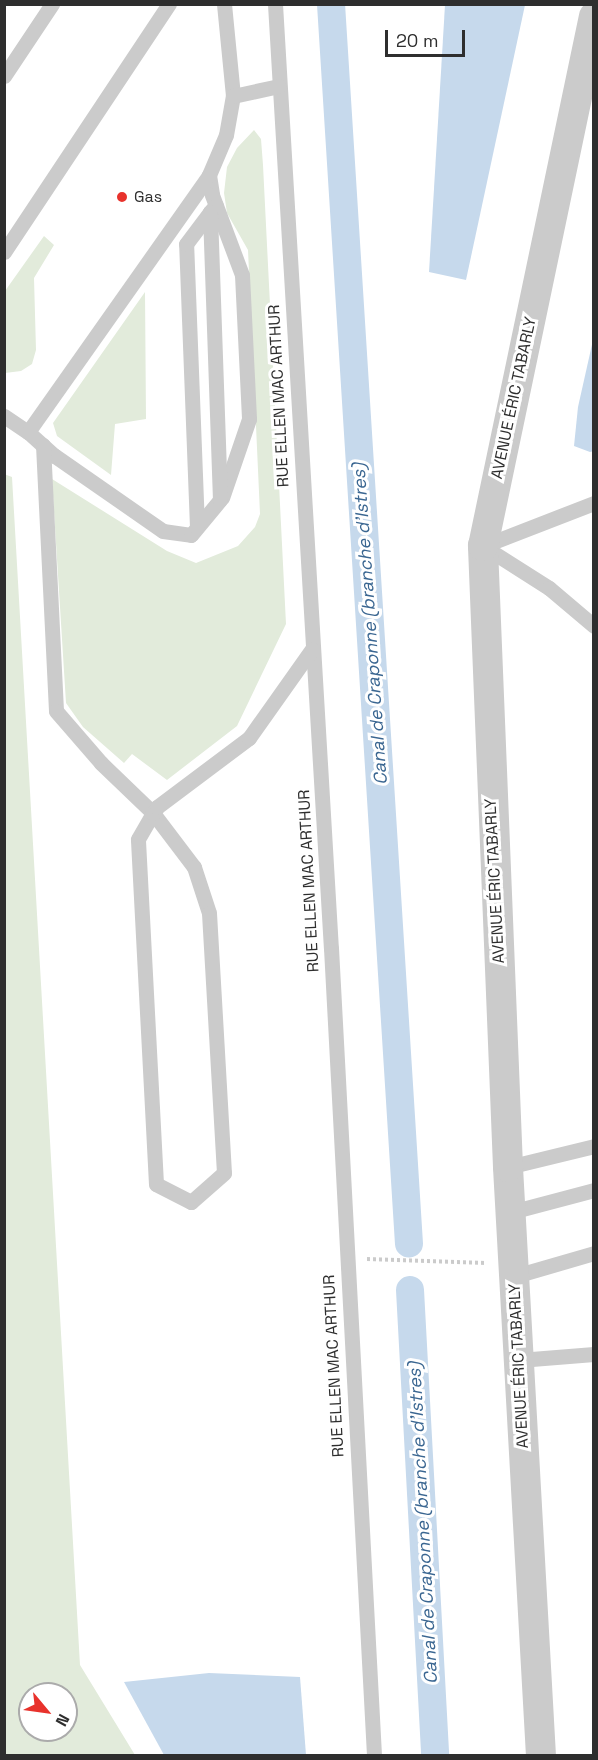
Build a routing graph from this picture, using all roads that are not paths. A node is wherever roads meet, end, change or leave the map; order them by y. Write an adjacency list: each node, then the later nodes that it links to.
1 (52, 4): 6 (lane)
2 (169, 4): 11 (lane)
3 (224, 4): 8 (lane)
4 (275, 4): 7 (lane, RUE ELLEN MAC ARTHUR)
5 (594, 16): 18 (street, AVENUE ÉRIC TABARLY)
6 (4, 76)
7 (279, 86): 8 (lane); 20 (lane, RUE ELLEN MAC ARTHUR)
8 (233, 96): 9 (lane)
9 (209, 175): 10 (lane); 13 (lane)
10 (213, 209): 15 (lane); 15 (lane); 17 (lane)
11 (4, 252)
12 (4, 416): 13 (lane)
13 (28, 432): 14 (lane)
14 (43, 445): 17 (lane); 21 (lane)
15 (220, 500): 17 (lane)
16 (594, 503): 18 (lane)
17 (197, 527)
18 (483, 546): 19 (lane); 23 (street, AVENUE ÉRIC TABARLY)
19 (594, 626)
20 (312, 649): 21 (lane); 30 (lane, RUE ELLEN MAC ARTHUR)
21 (153, 813): 21 (lane)
22 (594, 1146): 23 (lane)
23 (508, 1167): 25 (street, AVENUE ÉRIC TABARLY)
24 (594, 1190): 25 (lane)
25 (511, 1212): 27 (street, AVENUE ÉRIC TABARLY)
26 (594, 1253): 27 (lane)
27 (514, 1268): 29 (street, AVENUE ÉRIC TABARLY)
28 (594, 1354): 29 (lane)
29 (519, 1360): 31 (street, AVENUE ÉRIC TABARLY)
30 (374, 1755)
31 (540, 1755)

